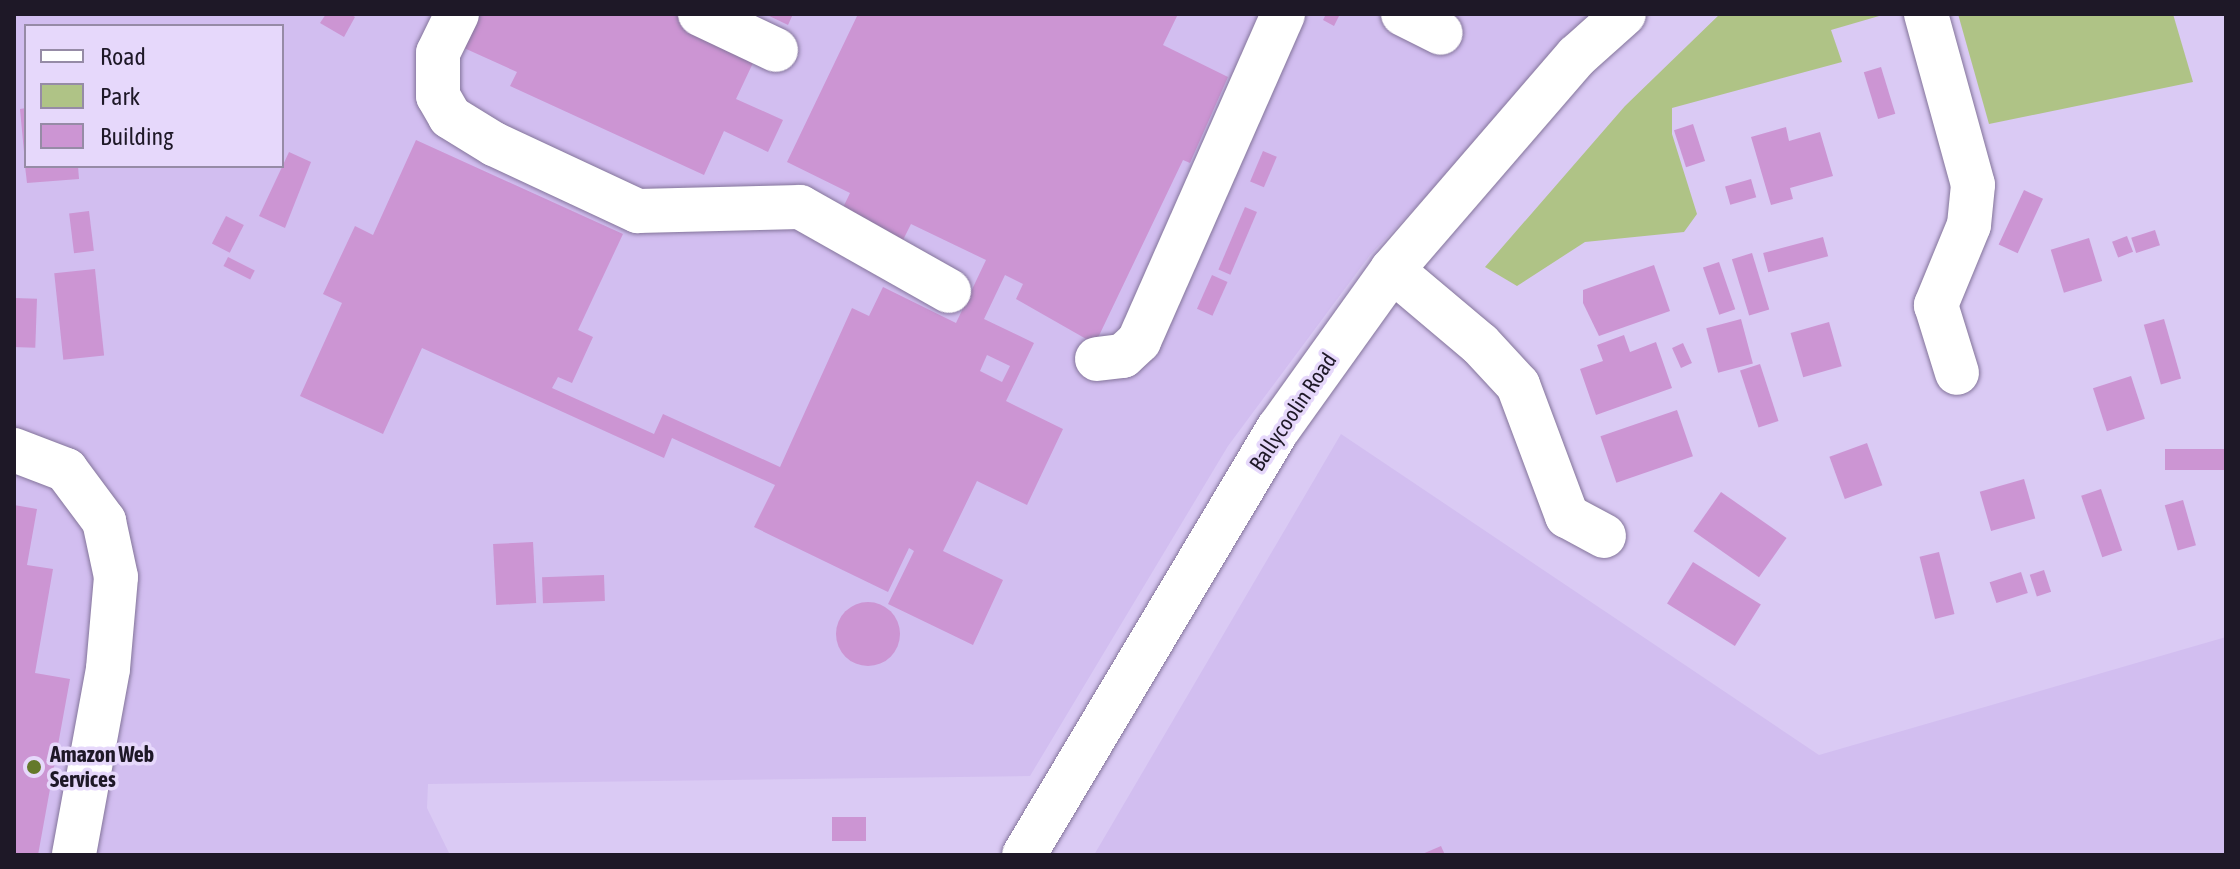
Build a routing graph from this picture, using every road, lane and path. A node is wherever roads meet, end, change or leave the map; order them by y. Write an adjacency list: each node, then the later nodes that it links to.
1 (457, 14): 8 (main road)
2 (700, 14): 6 (main road)
3 (1283, 14): 9 (main road)
4 (1624, 14): 7 (main road, Ballycoolin Road)
5 (1926, 14): 10 (main road)
6 (776, 50)
7 (1392, 270): 12 (main road); 14 (main road, Ballycoolin Road)
8 (949, 291)
9 (1097, 359)
10 (1957, 373)
11 (14, 450): 13 (main road)
12 (1604, 536)
13 (74, 855)
14 (1024, 855)

